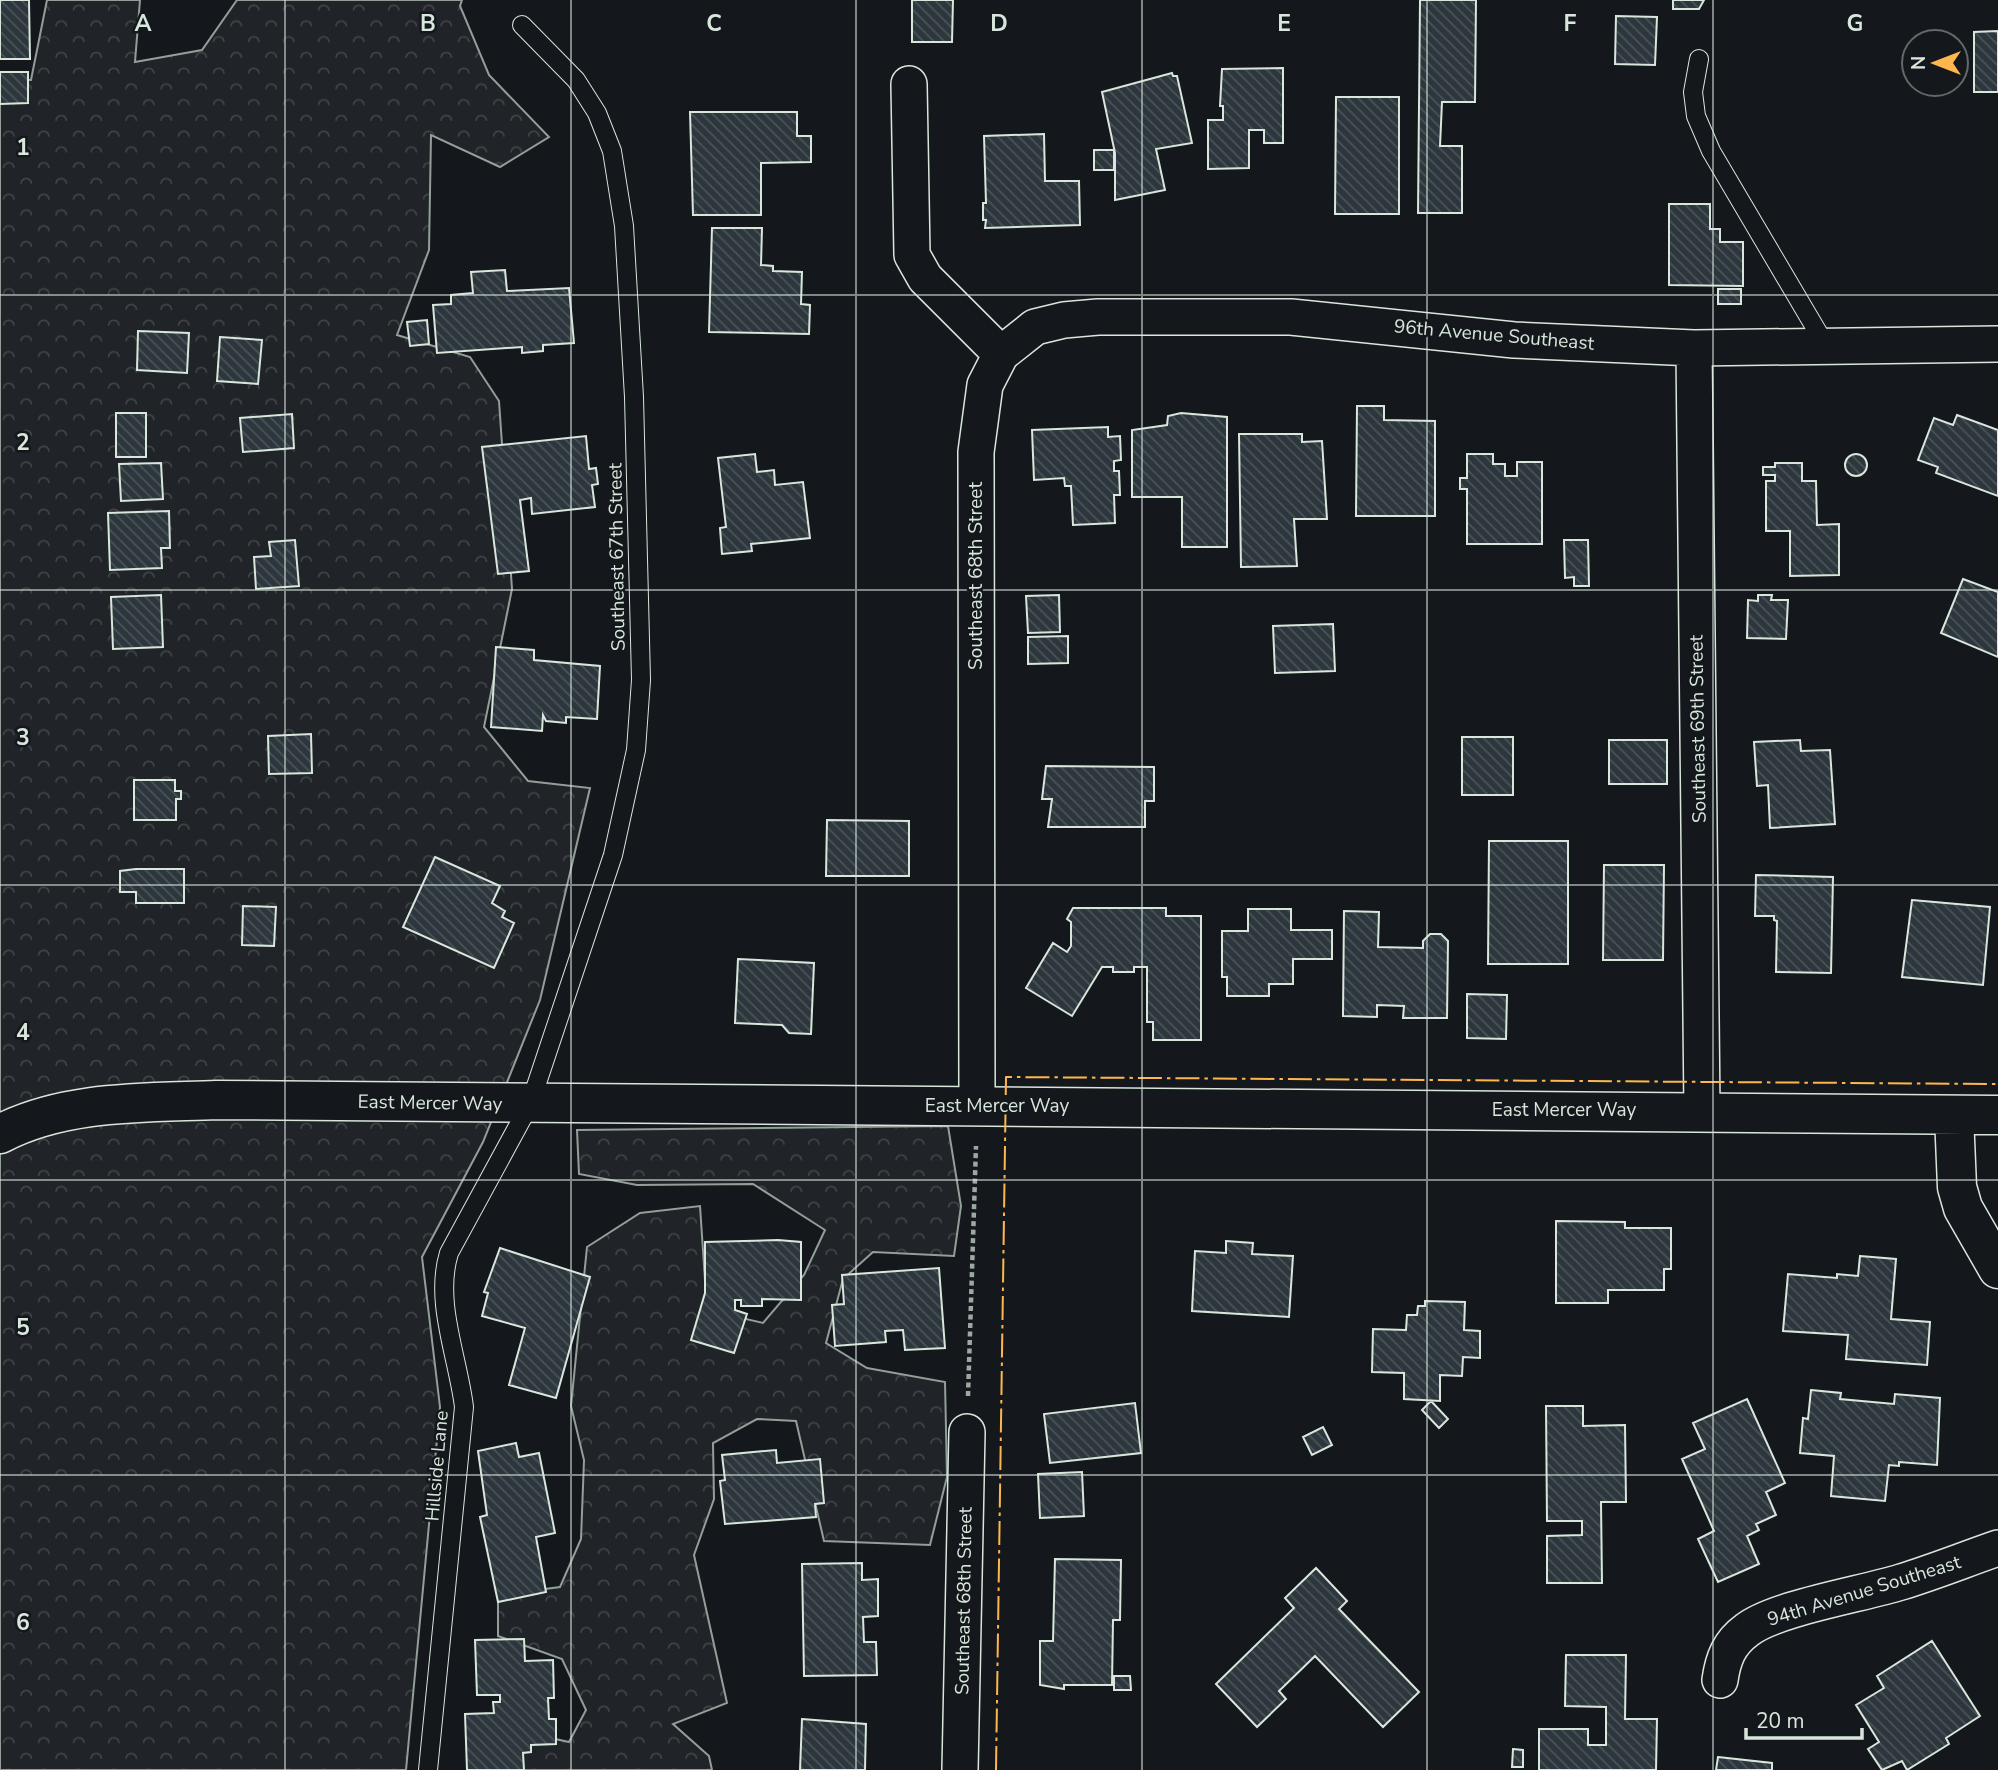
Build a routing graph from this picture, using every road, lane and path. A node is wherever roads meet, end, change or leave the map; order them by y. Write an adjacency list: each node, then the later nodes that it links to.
1 (522, 25): 8 (lane, Southeast 67th Street)
2 (1699, 59): 5 (lane)
3 (909, 84): 7 (street)
4 (1998, 344): 5 (street, 96th Avenue Southeast)
5 (1826, 346): 6 (street, 96th Avenue Southeast)
6 (1695, 348): 7 (street, 96th Avenue Southeast); 10 (street, Southeast 69th Street)
7 (1000, 354): 9 (street, Southeast 68th Street)
8 (530, 1104): 9 (street, East Mercer Way); 13 (street, East Mercer Way); 18 (lane, Hillside Lane)
9 (977, 1106): 10 (street, East Mercer Way); 15 (path)
10 (1702, 1111): 11 (street, East Mercer Way)
11 (1954, 1115): 12 (street, East Mercer Way); 14 (street)
12 (1998, 1115)
13 (0, 1134)
14 (1998, 1269)
15 (967, 1432): 19 (street, Southeast 68th Street)
16 (1998, 1548): 17 (street, 94th Avenue Southeast)
17 (1720, 1680)
18 (428, 1770)
19 (960, 1770)

